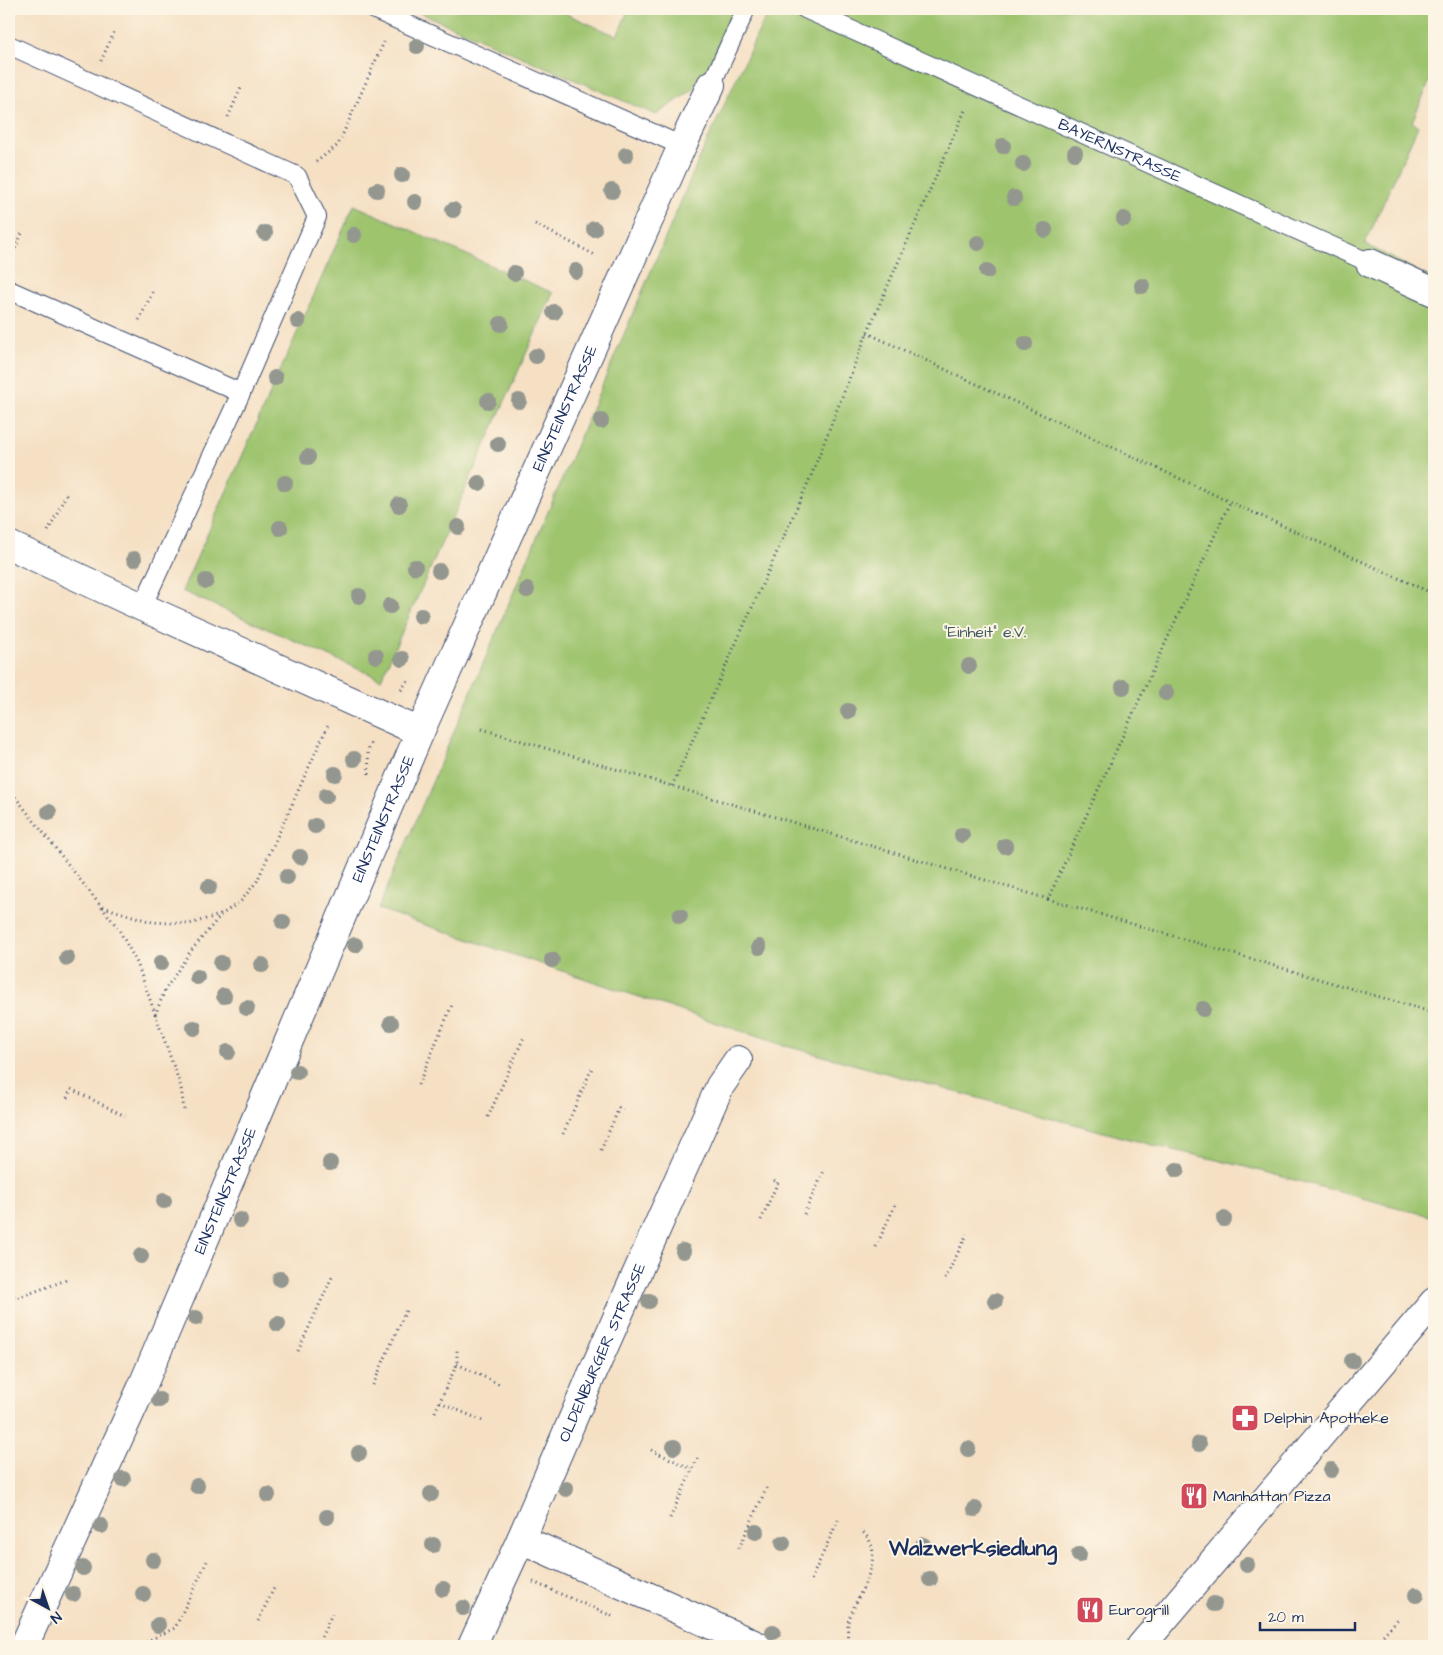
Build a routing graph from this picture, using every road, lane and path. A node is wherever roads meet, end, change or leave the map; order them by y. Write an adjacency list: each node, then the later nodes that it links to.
1 (373, 9): 4 (lane)
2 (746, 9): 6 (lane)
3 (805, 9): 7 (lane, BAYERNSTRASSE)
4 (395, 18): 10 (lane); 11 (path)
5 (9, 45): 9 (lane)
6 (711, 85): 10 (street, EINSTEINSTRASSE)
7 (976, 86): 16 (lane, BAYERNSTRASSE); 20 (path)
8 (241, 88): 9 (path)
9 (218, 140): 11 (lane)
10 (682, 146): 31 (street, EINSTEINSTRASSE)
11 (297, 176): 22 (lane)
12 (535, 224): 14 (path)
13 (23, 231): 15 (path)
14 (597, 256)
15 (9, 262)
16 (1370, 263): 19 (street, BAYERNSTRASSE)
17 (154, 289): 21 (path)
18 (9, 290): 21 (lane)
19 (1434, 292)
20 (867, 333): 24 (path); 32 (path)
21 (128, 343): 22 (lane)
22 (241, 394): 28 (lane)
23 (67, 493): 26 (path)
24 (1230, 502): 27 (path); 34 (path)
25 (9, 545): 26 (street)
26 (36, 556): 28 (street)
27 (1434, 594)
28 (142, 607): 29 (street)
29 (341, 696): 31 (street); 36 (path)
30 (482, 729): 32 (path)
31 (420, 732): 89 (street, EINSTEINSTRASSE)
32 (672, 786): 34 (path)
33 (9, 788): 35 (path)
34 (1048, 899): 38 (path)
35 (102, 906): 36 (path); 39 (path)
36 (221, 915): 39 (path)
37 (452, 1005): 43 (path)
38 (1434, 1013)
39 (155, 1015): 45 (path)
40 (524, 1037): 48 (path)
41 (738, 1060): 79 (street, OLDENBURGER STRASSE)
42 (592, 1068): 49 (path)
43 (418, 1086)
44 (67, 1098): 47 (path)
45 (184, 1110)
46 (623, 1110): 50 (path)
47 (125, 1116)
48 (488, 1117)
49 (563, 1134)
50 (601, 1150)
51 (824, 1171): 54 (path)
52 (773, 1180): 55 (path)
53 (896, 1203): 57 (path)
54 (804, 1214)
55 (761, 1220)
56 (967, 1234): 60 (path)
57 (876, 1247)
58 (333, 1275): 65 (path)
59 (69, 1278): 61 (path)
60 (945, 1279)
61 (9, 1294)
62 (1434, 1302): 95 (street)
63 (408, 1308): 67 (path)
64 (457, 1350): 66 (path)
65 (298, 1351)
66 (457, 1364): 68 (path); 69 (path)
67 (373, 1385)
68 (501, 1385)
69 (440, 1402): 70 (path); 71 (path)
70 (435, 1412)
71 (485, 1422)
72 (651, 1450): 74 (path)
73 (699, 1455): 74 (path)
74 (692, 1469): 76 (path)
75 (767, 1487): 80 (path)
76 (670, 1518)
77 (838, 1520): 83 (path)
78 (860, 1530): 94 (path)
79 (522, 1539): 82 (street, OLDENBURGER STRASSE); 93 (street)
80 (739, 1548)
81 (208, 1559): 90 (path)
82 (507, 1570): 87 (path); 92 (street, OLDENBURGER STRASSE)
83 (811, 1580)
84 (274, 1588): 88 (path)
85 (332, 1614): 91 (path)
86 (1398, 1618): 96 (path)
87 (620, 1620)
88 (258, 1621)
89 (24, 1646)
90 (137, 1646)
91 (317, 1646)
92 (472, 1646)
93 (758, 1646)
94 (848, 1646)
95 (1142, 1646)
96 (1373, 1646)

